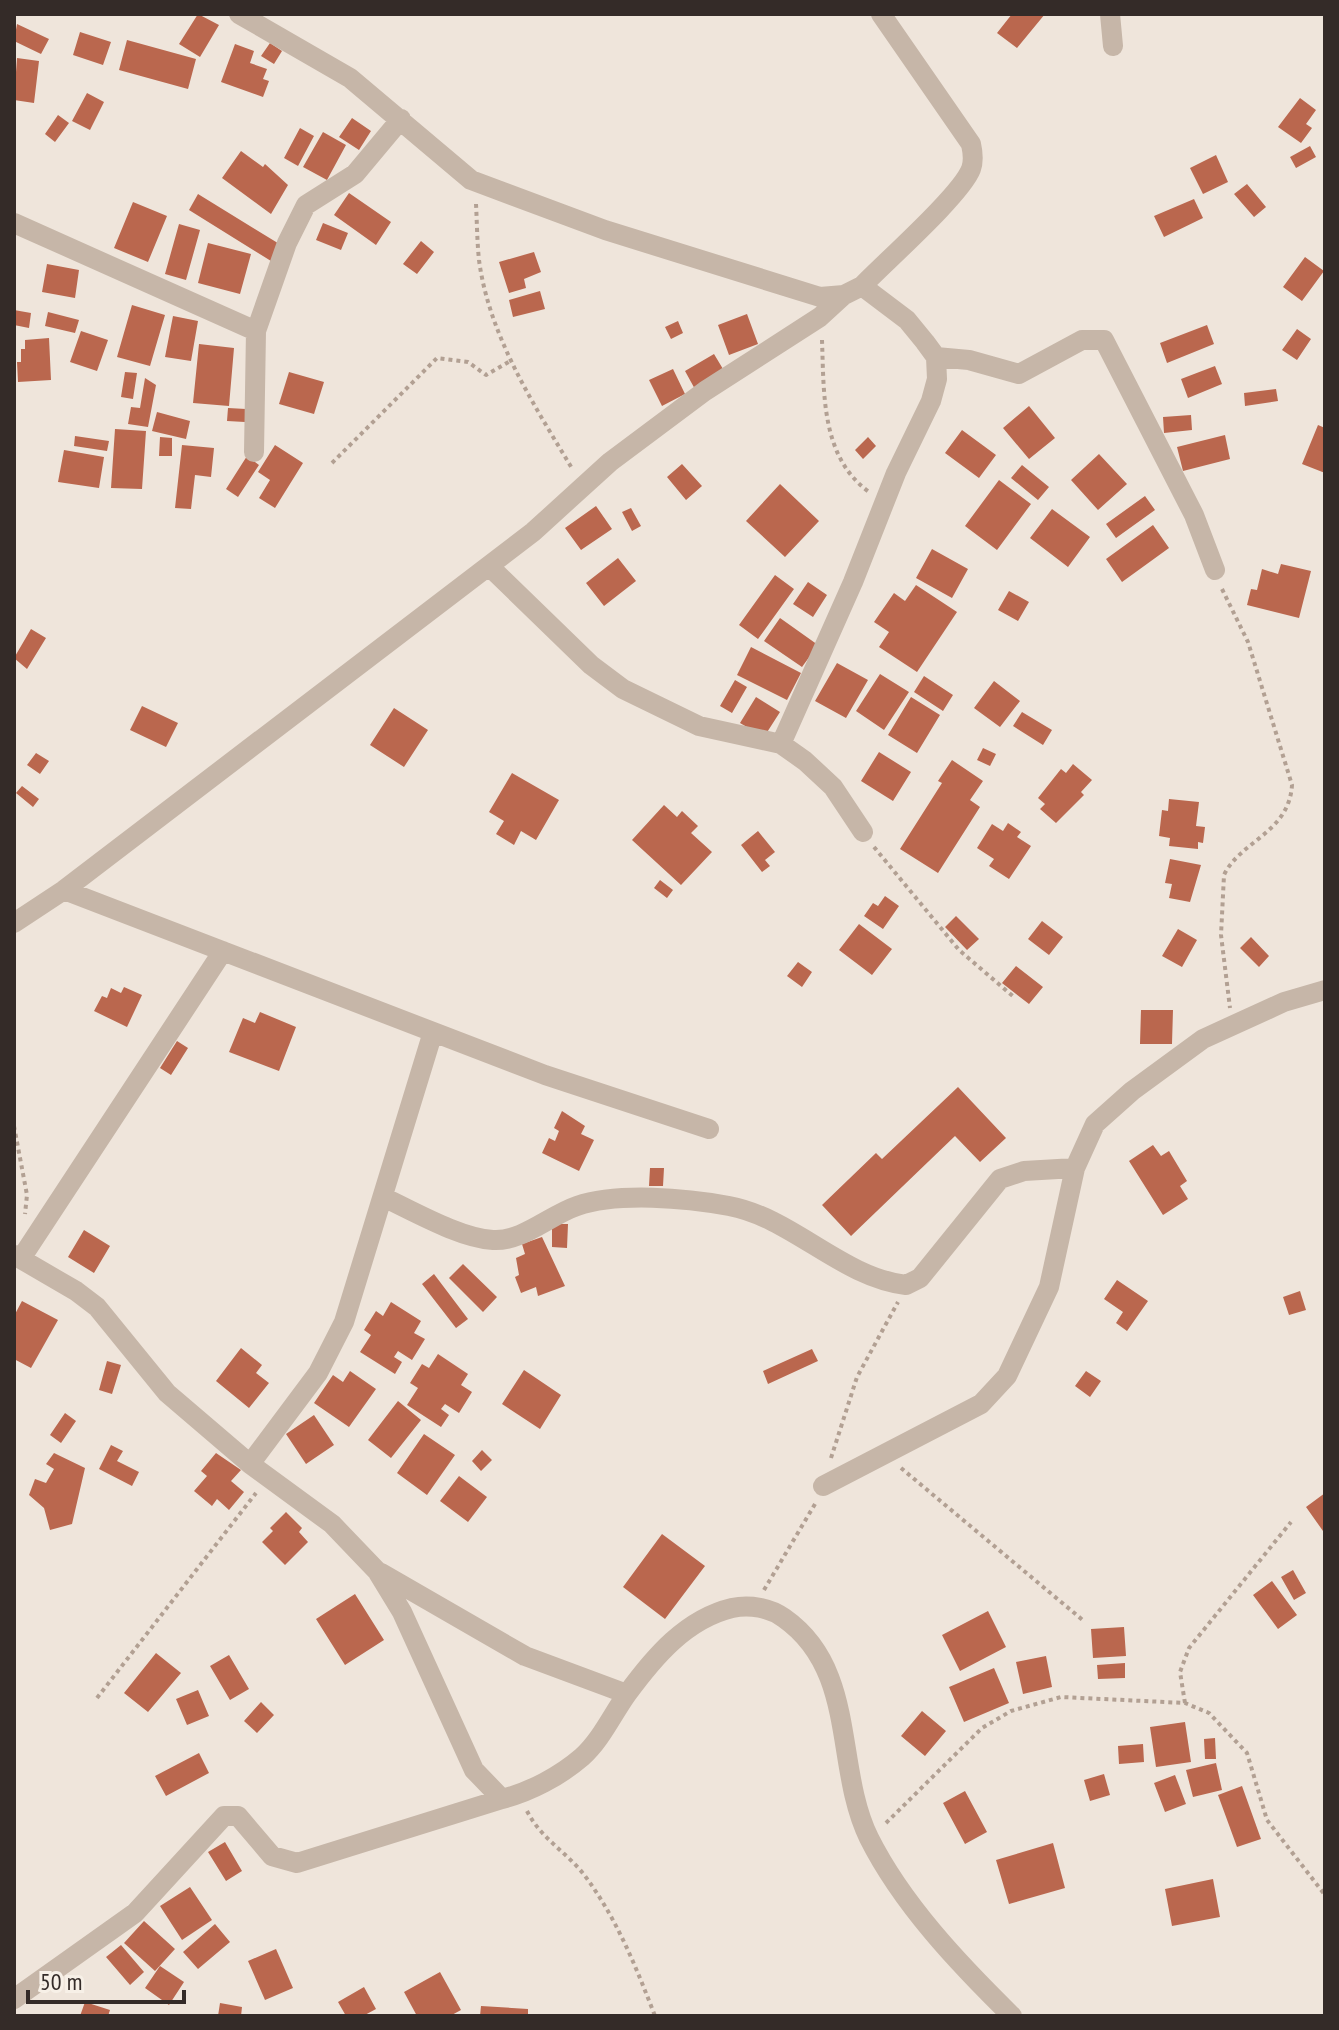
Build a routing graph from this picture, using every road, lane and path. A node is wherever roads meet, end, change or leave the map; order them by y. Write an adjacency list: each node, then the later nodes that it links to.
1 (239, 14): 5 (street)
2 (881, 14): 8 (street)
3 (1110, 14): 4 (street)
4 (1113, 46)
5 (401, 119): 6 (street); 10 (street)
6 (475, 181): 8 (street); 12 (path)
7 (14, 223): 10 (street)
8 (853, 291): 9 (street); 11 (street)
9 (820, 317): 15 (street); 16 (path)
10 (256, 331): 13 (street)
11 (936, 357): 16 (street); 18 (street)
12 (512, 360): 14 (path); 15 (path)
13 (254, 452)
14 (332, 463)
15 (583, 487): 17 (street)
16 (884, 503): 19 (street)
17 (489, 566): 19 (street); 21 (street)
18 (1215, 570): 26 (path)
19 (781, 744): 20 (street)
20 (863, 832): 25 (path)
21 (64, 890): 22 (street); 23 (street)
22 (14, 923)
23 (223, 951): 27 (street); 32 (street)
24 (1325, 990): 26 (street)
25 (1015, 998)
26 (1231, 1026): 30 (street)
27 (433, 1032): 29 (street); 31 (street)
28 (14, 1126): 32 (path)
29 (709, 1129)
30 (1075, 1168): 33 (street); 34 (street)
31 (385, 1198): 33 (street); 35 (street)
32 (18, 1256): 35 (street)
33 (906, 1285): 37 (path)
34 (884, 1454): 37 (street); 41 (path)
35 (250, 1464): 36 (street)
36 (268, 1478): 39 (street); 43 (path)
37 (823, 1486): 40 (path)
38 (1291, 1522): 44 (path)
39 (377, 1571): 42 (street); 45 (street)
40 (753, 1607): 42 (street); 46 (street)
41 (1085, 1622)
42 (627, 1694): 45 (street)
43 (97, 1698)
44 (1185, 1703): 46 (path); 47 (path)
45 (510, 1797): 48 (street); 49 (path)
46 (869, 1838): 50 (street)
47 (1325, 1895)
48 (14, 1999)
49 (655, 2016)
50 (1012, 2016)

